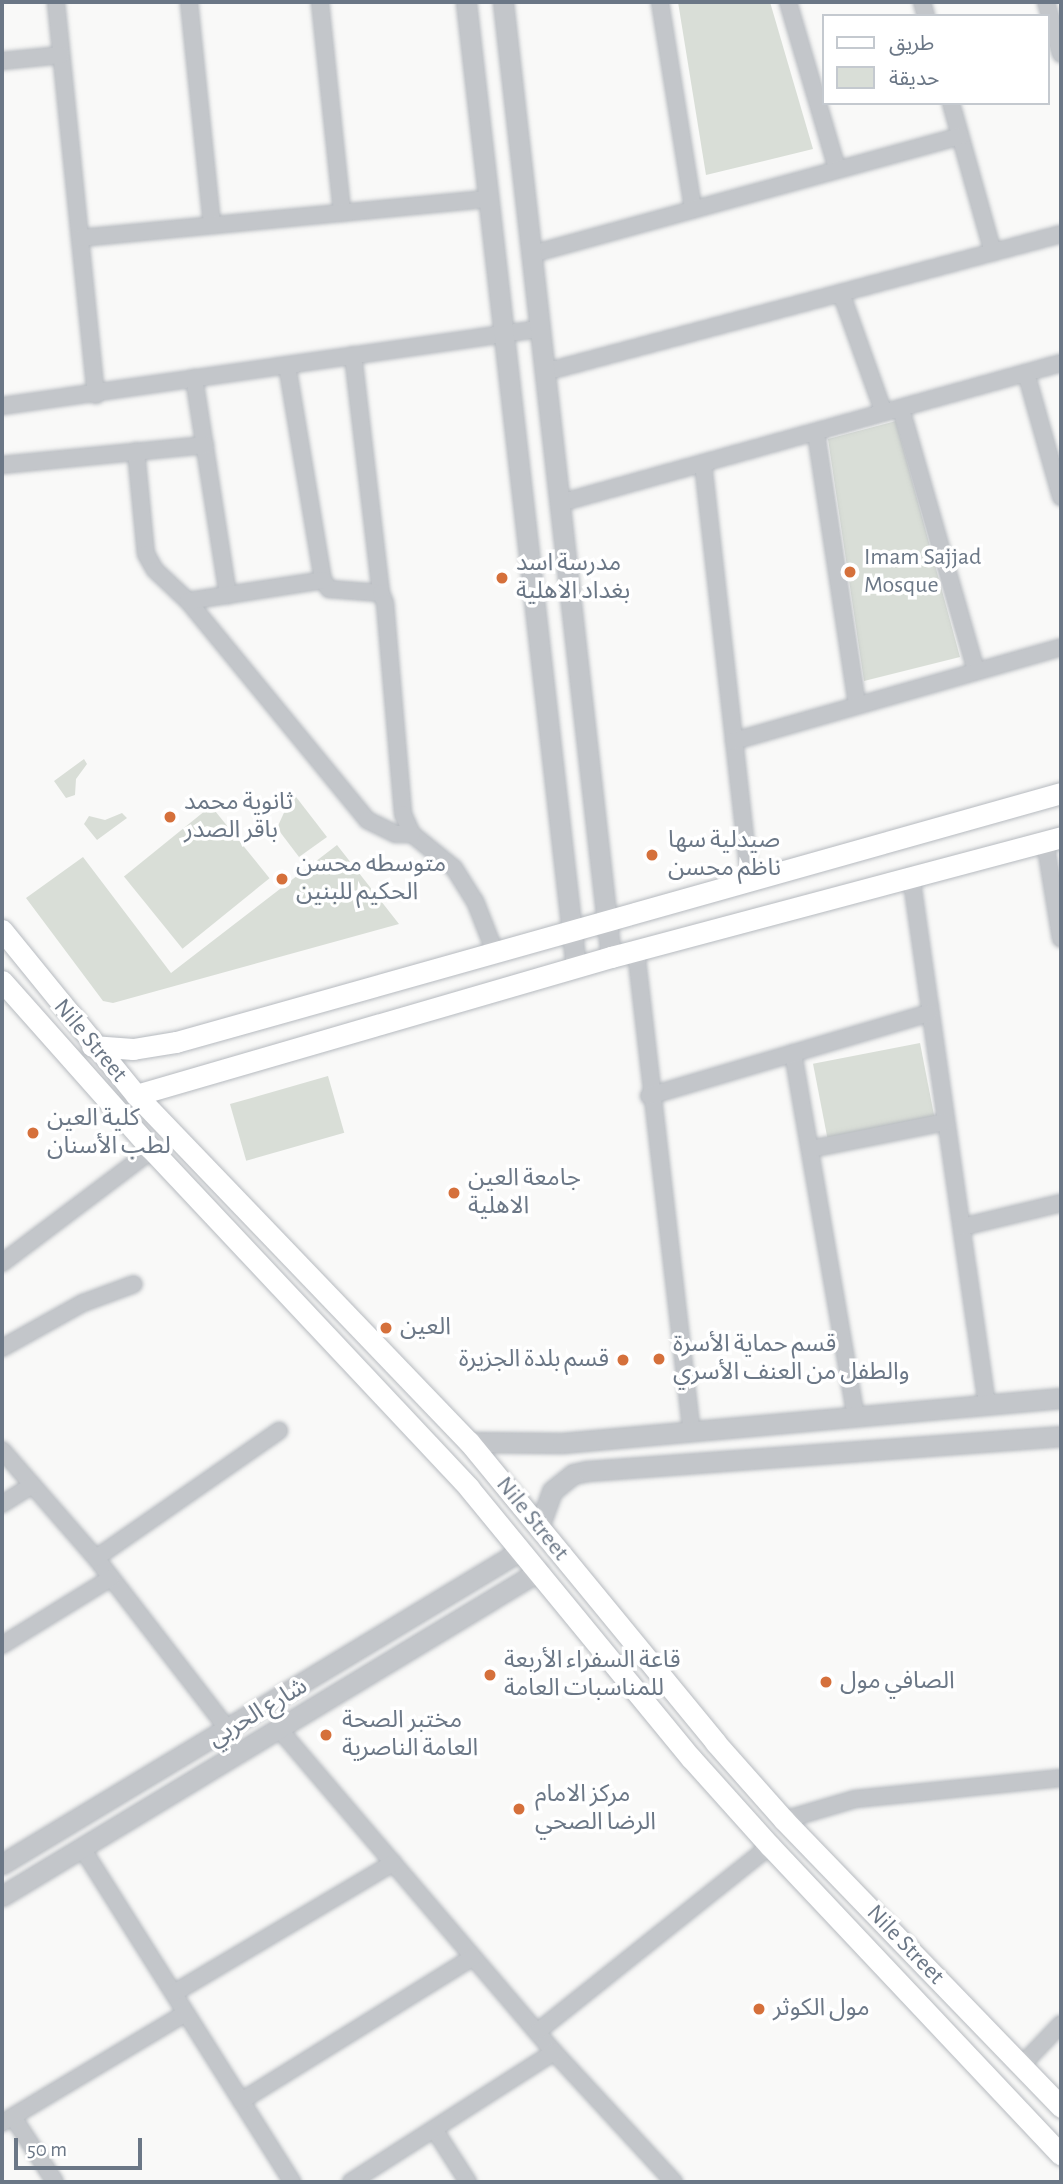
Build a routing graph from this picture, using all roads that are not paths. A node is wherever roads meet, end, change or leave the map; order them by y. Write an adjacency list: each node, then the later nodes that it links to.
1 (56, 2): 11 (street)
2 (189, 2): 19 (street)
3 (320, 2): 18 (street)
4 (466, 2): 16 (street)
5 (503, 2): 23 (street)
6 (660, 2): 17 (street)
7 (788, 2): 15 (street)
8 (1046, 2): 9 (street)
9 (1057, 26): 10 (street)
10 (1061, 54)
11 (61, 55): 12 (street); 21 (street)
12 (2, 61)
13 (952, 105): 14 (street)
14 (960, 135): 15 (street); 22 (street)
15 (837, 169): 17 (street)
16 (488, 199): 18 (street); 26 (street)
17 (693, 209): 23 (street)
18 (342, 213): 19 (street)
19 (212, 225): 21 (street)
20 (1061, 234): 22 (street)
21 (80, 238): 33 (street)
22 (993, 252): 24 (street)
23 (531, 254): 25 (street)
24 (841, 293): 30 (street); 36 (street)
25 (538, 329): 26 (street); 30 (street)
26 (504, 333): 27 (street); 59 (street)
27 (354, 355): 29 (street); 45 (street)
28 (1061, 363): 31 (street)
29 (287, 365): 32 (street); 44 (street)
30 (545, 372): 43 (street)
31 (1026, 373): 35 (street); 42 (street)
32 (194, 378): 33 (street); 38 (street)
33 (96, 395): 34 (street)
34 (2, 406)
35 (901, 409): 36 (street); 49 (street)
36 (884, 413): 37 (street)
37 (816, 433): 40 (street); 50 (street)
38 (205, 445): 39 (street); 46 (street)
39 (136, 451): 41 (street); 47 (street)
40 (703, 463): 43 (street); 51 (street)
41 (2, 465)
42 (1061, 497)
43 (560, 503): 57 (street)
44 (323, 580): 45 (street); 46 (street)
45 (381, 593): 53 (street)
46 (228, 595): 47 (street)
47 (188, 601): 53 (street)
48 (1061, 648): 49 (street)
49 (976, 670): 50 (street)
50 (858, 704): 51 (street)
51 (734, 741): 56 (street)
52 (1061, 793): 56 (main road)
53 (412, 834): 62 (street)
54 (1053, 839): 55 (main road); 60 (street)
55 (911, 875): 61 (main road); 66 (street)
56 (750, 880): 57 (main road)
57 (608, 920): 59 (main road); 63 (street)
58 (2, 930): 67 (main road, Nile Street)
59 (572, 930): 62 (main road); 64 (street)
60 (1061, 939)
61 (636, 951): 63 (main road); 70 (street)
62 (495, 952): 67 (main road)
63 (611, 957): 64 (main road)
64 (576, 967): 69 (main road)
65 (2, 981): 73 (main road, Nile Street)
66 (929, 1013): 68 (street); 71 (street)
67 (92, 1046): 69 (main road, Nile Street)
68 (793, 1053): 70 (street); 72 (street)
69 (136, 1095): 85 (main road, Nile Street)
70 (649, 1096): 83 (street)
71 (945, 1122): 72 (street); 75 (street)
72 (810, 1149): 81 (street)
73 (152, 1150): 76 (street); 90 (main road, Nile Street)
74 (1061, 1203): 75 (street)
75 (962, 1227): 80 (street)
76 (4, 1258)
77 (134, 1284): 78 (street)
78 (2, 1348)
79 (1061, 1398): 80 (street)
80 (987, 1405): 81 (street)
81 (856, 1418): 83 (street)
82 (279, 1431): 91 (street)
83 (692, 1433): 85 (street)
84 (1061, 1436): 89 (street)
85 (469, 1443): 89 (main road, Nile Street)
86 (2, 1450): 87 (street)
87 (33, 1485): 88 (street); 91 (street)
88 (2, 1504)
89 (539, 1527): 99 (main road, Nile Street)
90 (522, 1550): 92 (street, شارع الحربي); 93 (main road, Nile Street)
91 (96, 1558): 94 (street)
92 (495, 1566): 95 (street); 97 (street, شارع الحربي)
93 (539, 1571): 95 (street, شارع الحربي); 100 (main road, Nile Street)
94 (111, 1578): 96 (street); 97 (street)
95 (509, 1589): 98 (street, شارع الحربي)
96 (2, 1644)
97 (227, 1728): 106 (street, شارع الحربي)
98 (279, 1729): 104 (street, شارع الحربي); 105 (street)
99 (715, 1742): 100 (main road); 102 (main road, Nile Street)
100 (691, 1758): 103 (main road, Nile Street)
101 (1061, 1778): 102 (street)
102 (784, 1820): 114 (main road, Nile Street)
103 (770, 1846): 112 (street); 119 (main road, Nile Street)
104 (82, 1848): 107 (street, شارع الحربي); 109 (street)
105 (393, 1863): 108 (street); 109 (street)
106 (2, 1864)
107 (2, 1896)
108 (473, 1957): 112 (street); 115 (street)
109 (174, 1993): 110 (street)
110 (186, 2013): 115 (street); 117 (street)
111 (1061, 2024): 114 (street)
112 (537, 2032): 113 (street)
113 (554, 2052): 118 (street); 124 (street)
114 (1021, 2066): 116 (main road, Nile Street)
115 (241, 2101): 121 (street)
116 (1061, 2107)
117 (7, 2120): 120 (street)
118 (434, 2129): 122 (street); 123 (street)
119 (1061, 2155)
120 (55, 2182)
121 (292, 2182)
122 (351, 2182)
123 (468, 2182)
124 (674, 2182)

